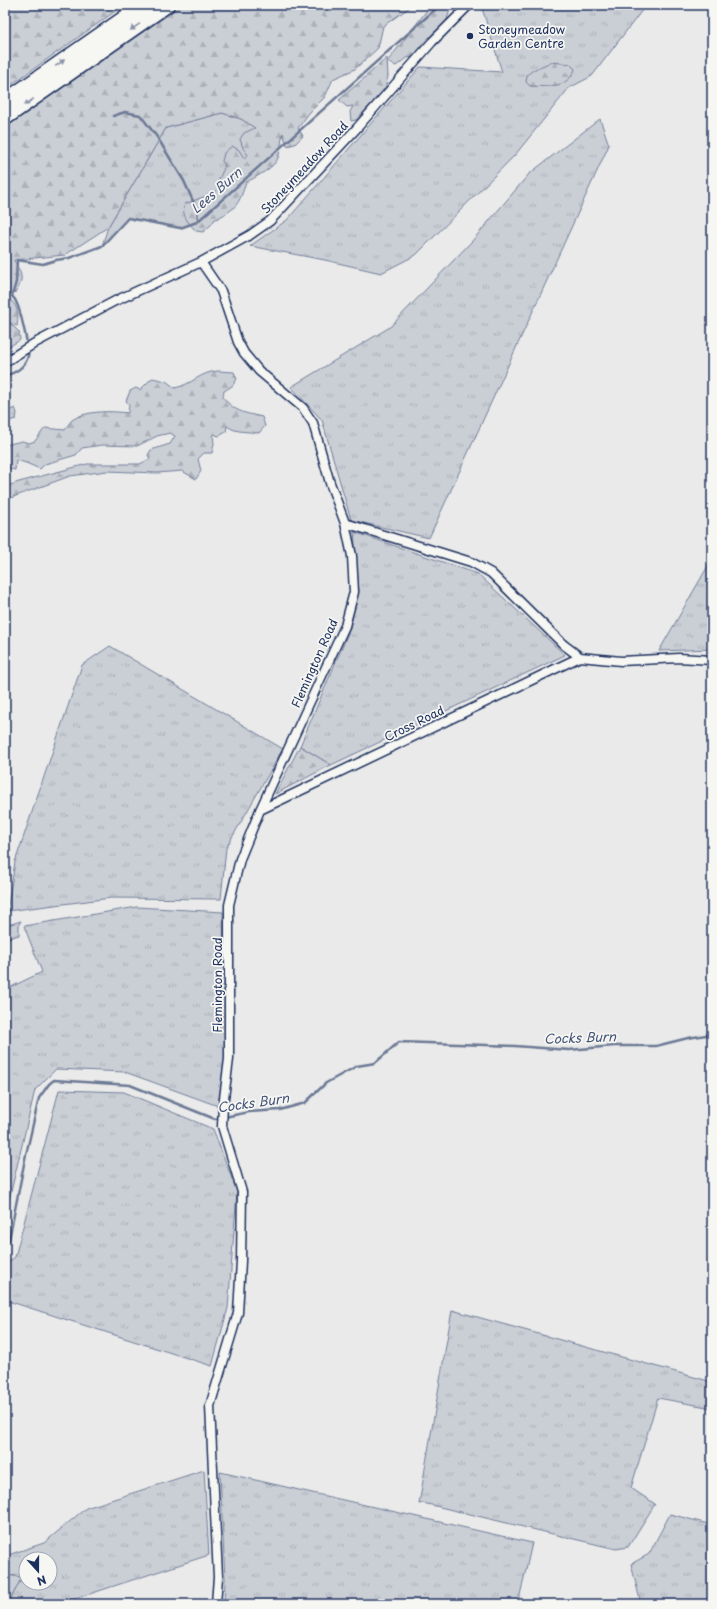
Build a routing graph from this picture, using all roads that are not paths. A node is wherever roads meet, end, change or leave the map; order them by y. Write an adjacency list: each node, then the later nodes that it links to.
1 (143, 5): 4 (highway, one-way to 1)
2 (167, 5): 5 (highway, one-way to 5)
3 (469, 5): 6 (street, Stoneymeadow Road)
4 (5, 101)
5 (5, 118)
6 (201, 262): 7 (street, Stoneymeadow Road); 8 (street, Flemington Road)
7 (5, 362)
8 (345, 523): 9 (street); 11 (street, Flemington Road)
9 (580, 657): 10 (street); 11 (street, Cross Road)
10 (712, 660)
11 (260, 810): 12 (street, Flemington Road)
12 (216, 1604)

